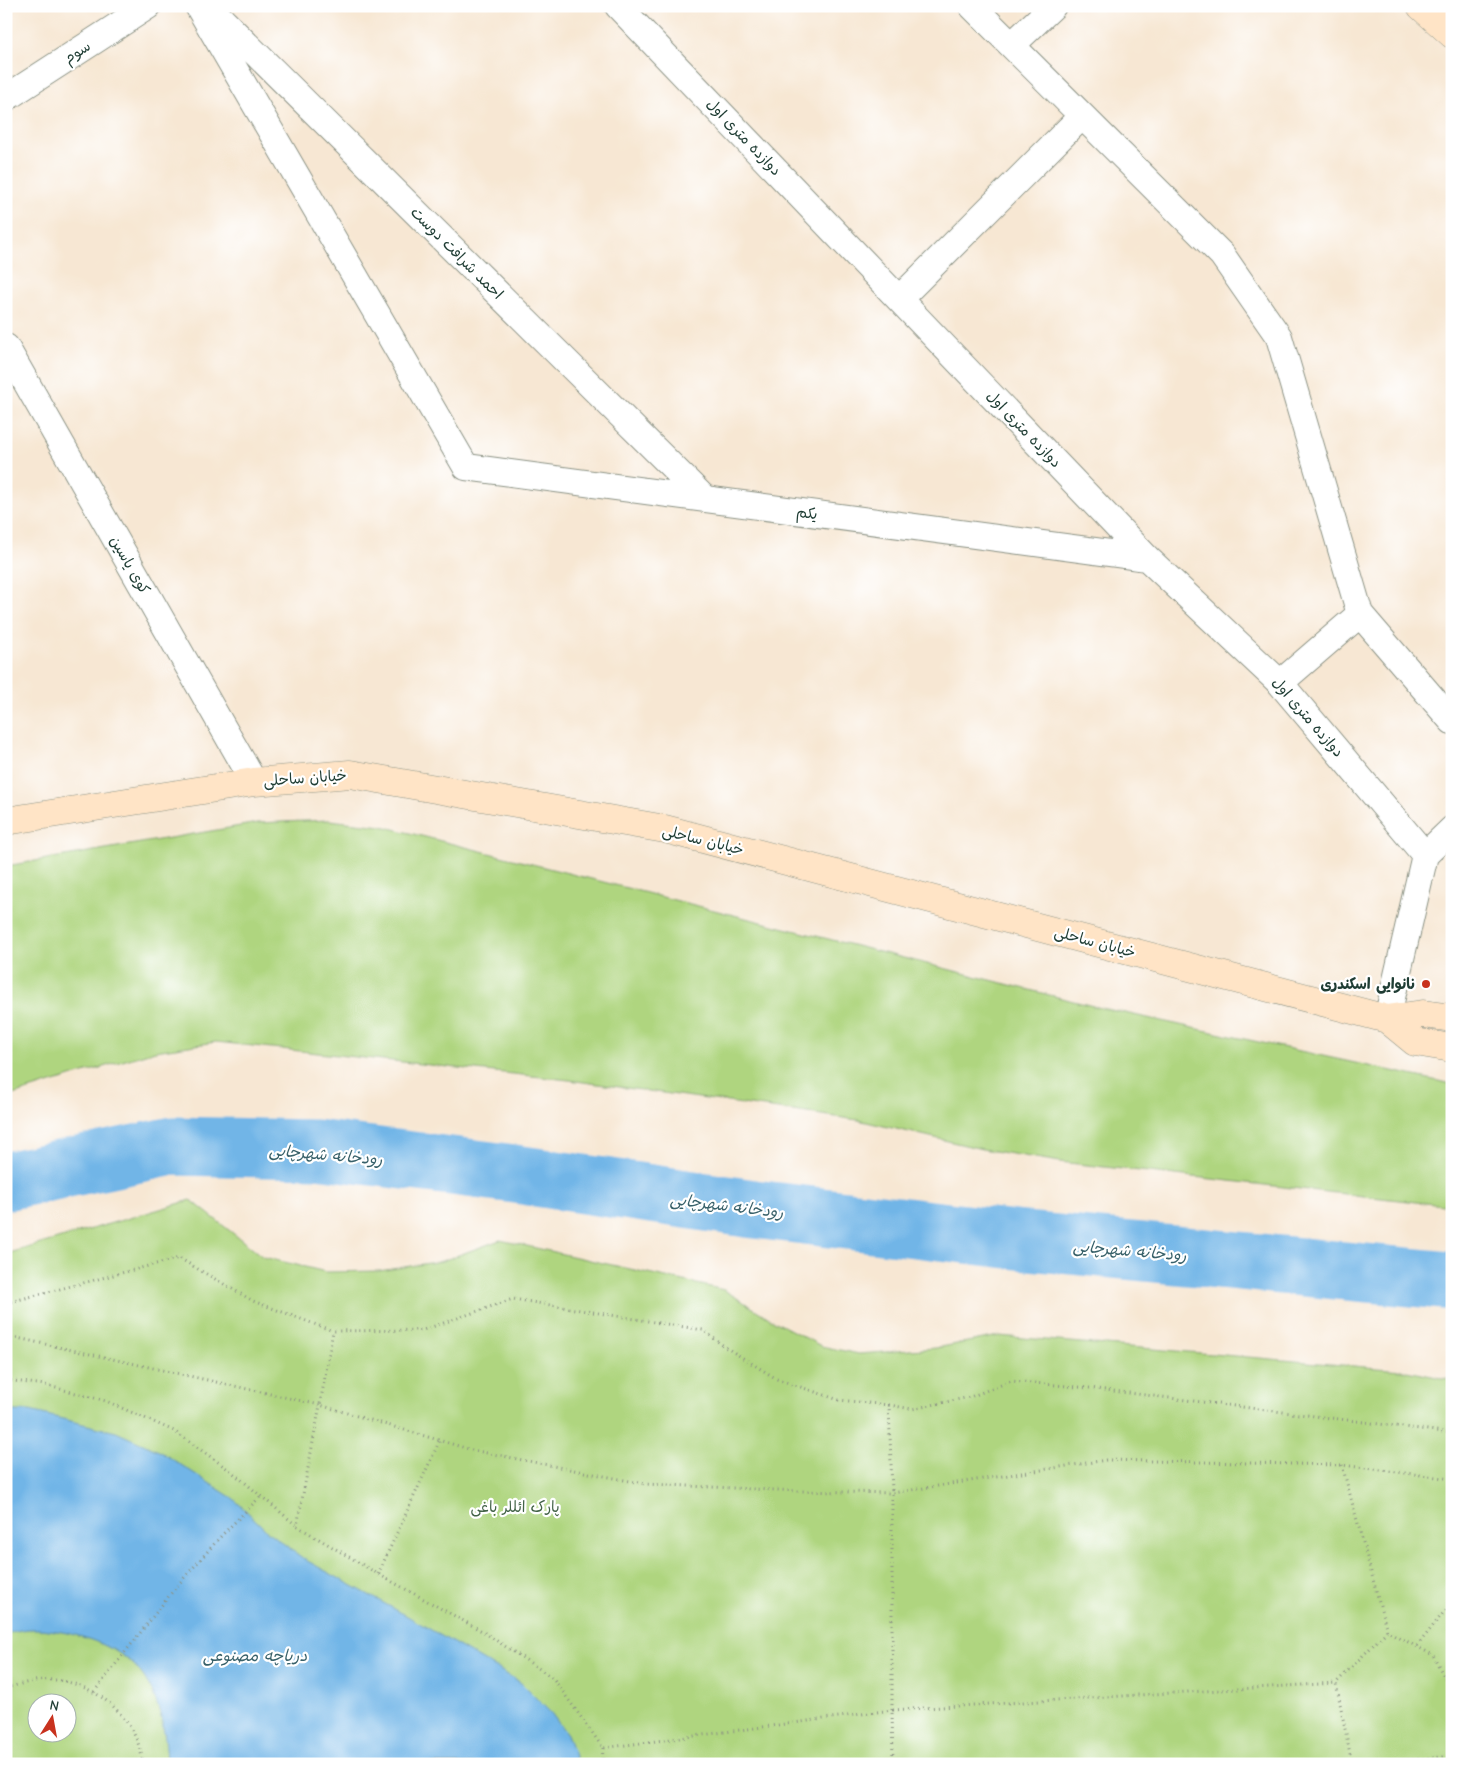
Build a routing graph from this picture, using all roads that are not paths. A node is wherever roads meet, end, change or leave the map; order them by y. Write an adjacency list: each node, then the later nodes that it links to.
1 (148, 6): 10 (street, سوم)
2 (198, 6): 14 (street, یکم)
3 (208, 6): 14 (street, احمد شرافت دوست)
4 (972, 6): 9 (street)
5 (1053, 6): 9 (street)
6 (1420, 6): 8 (street)
7 (627, 9): 12 (street, دوازده متری اول)
8 (1452, 34)
9 (1012, 45): 11 (street)
10 (6, 98)
11 (1082, 116): 12 (street); 16 (street)
12 (899, 299): 15 (street, دوازده متری اول)
13 (6, 347): 19 (street, کوی یاسین)
14 (705, 499): 15 (street, یکم)
15 (1147, 558): 17 (street, دوازده متری اول)
16 (1360, 614): 17 (street); 18 (street)
17 (1280, 684): 22 (street, دوازده متری اول)
18 (1452, 722)
19 (254, 782): 20 (street, خیابان ساحلی); 24 (street, خیابان ساحلی)
20 (6, 821)
21 (1452, 829): 22 (street)
22 (1425, 855): 24 (street)
23 (1452, 1018): 24 (street, خیابان ساحلی)
24 (1387, 1019): 25 (street, خیابان ساحلی)
25 (1452, 1048)

